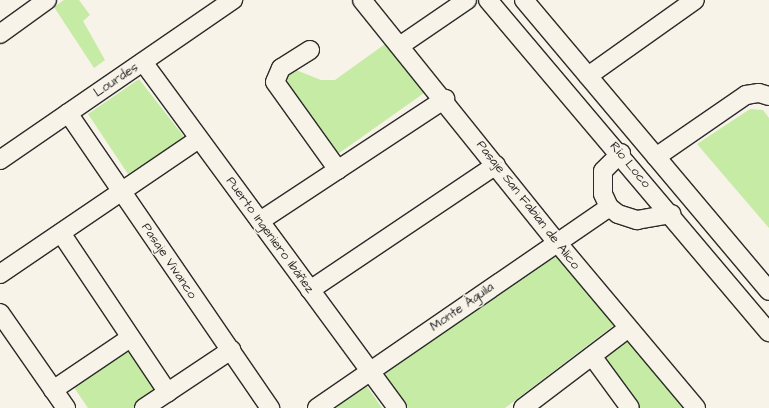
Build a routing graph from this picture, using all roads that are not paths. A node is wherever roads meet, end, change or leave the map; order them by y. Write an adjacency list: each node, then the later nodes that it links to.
1 (47, 0): 8 (street)
2 (233, 0): 11 (street, Lourdes)
3 (362, 0): 9 (street, Pasaje San Fabian de Alico)
4 (467, 0): 9 (street)
5 (488, 0): 17 (street, Río Loco)
6 (524, 0): 12 (street, Río Loco)
7 (695, 0): 12 (street)
8 (0, 34)
9 (401, 46): 14 (street, Pasaje San Fabian de Alico)
10 (310, 50): 21 (street)
11 (143, 62): 15 (street, Lourdes); 16 (street, Puerto Ingeniero Ibáñez)
12 (588, 76): 18 (street, Río Loco)
13 (769, 96): 18 (street)
14 (444, 99): 20 (street, Pasaje San Fabian de Alico); 21 (street)
15 (68, 113): 19 (street, Lourdes); 22 (street, Pasaje Vivanco)
16 (199, 139): 22 (street); 25 (street, Puerto Ingeniero Ibáñez)
17 (621, 153): 23 (street); 24 (street, Río Loco)
18 (656, 157): 29 (street, Río Loco)
19 (0, 160)
20 (496, 165): 27 (street, Pasaje San Fabian de Alico); 30 (street)
21 (338, 170): 25 (street)
22 (122, 192): 26 (street); 35 (street, Pasaje Vivanco)
23 (609, 207): 24 (street); 27 (street, Monte Águila)
24 (671, 214): 33 (street, Río Loco)
25 (260, 221): 30 (street, Puerto Ingeniero Ibáñez)
26 (61, 233): 28 (street); 34 (street)
27 (556, 242): 32 (street, Pasaje San Fabian de Alico); 37 (street, Monte Águila)
28 (0, 274)
29 (766, 283)
30 (310, 290): 37 (street, Puerto Ingeniero Ibáñez)
31 (0, 313): 38 (street)
32 (627, 329): 36 (street); 47 (street, Pasaje San Fabian de Alico)
33 (769, 332)
34 (130, 338): 38 (street); 39 (street)
35 (230, 350): 39 (street); 42 (street, Pasaje Vivanco)
36 (592, 356): 45 (street); 46 (street)
37 (370, 371): 43 (street, Monte Águila); 44 (street, Puerto Ingeniero Ibáñez)
38 (53, 390): 40 (street)
39 (168, 393): 41 (street)
40 (66, 408)
41 (144, 408)
42 (270, 408)
43 (317, 408)
44 (397, 408)
45 (523, 408)
46 (630, 408)
47 (696, 408)

